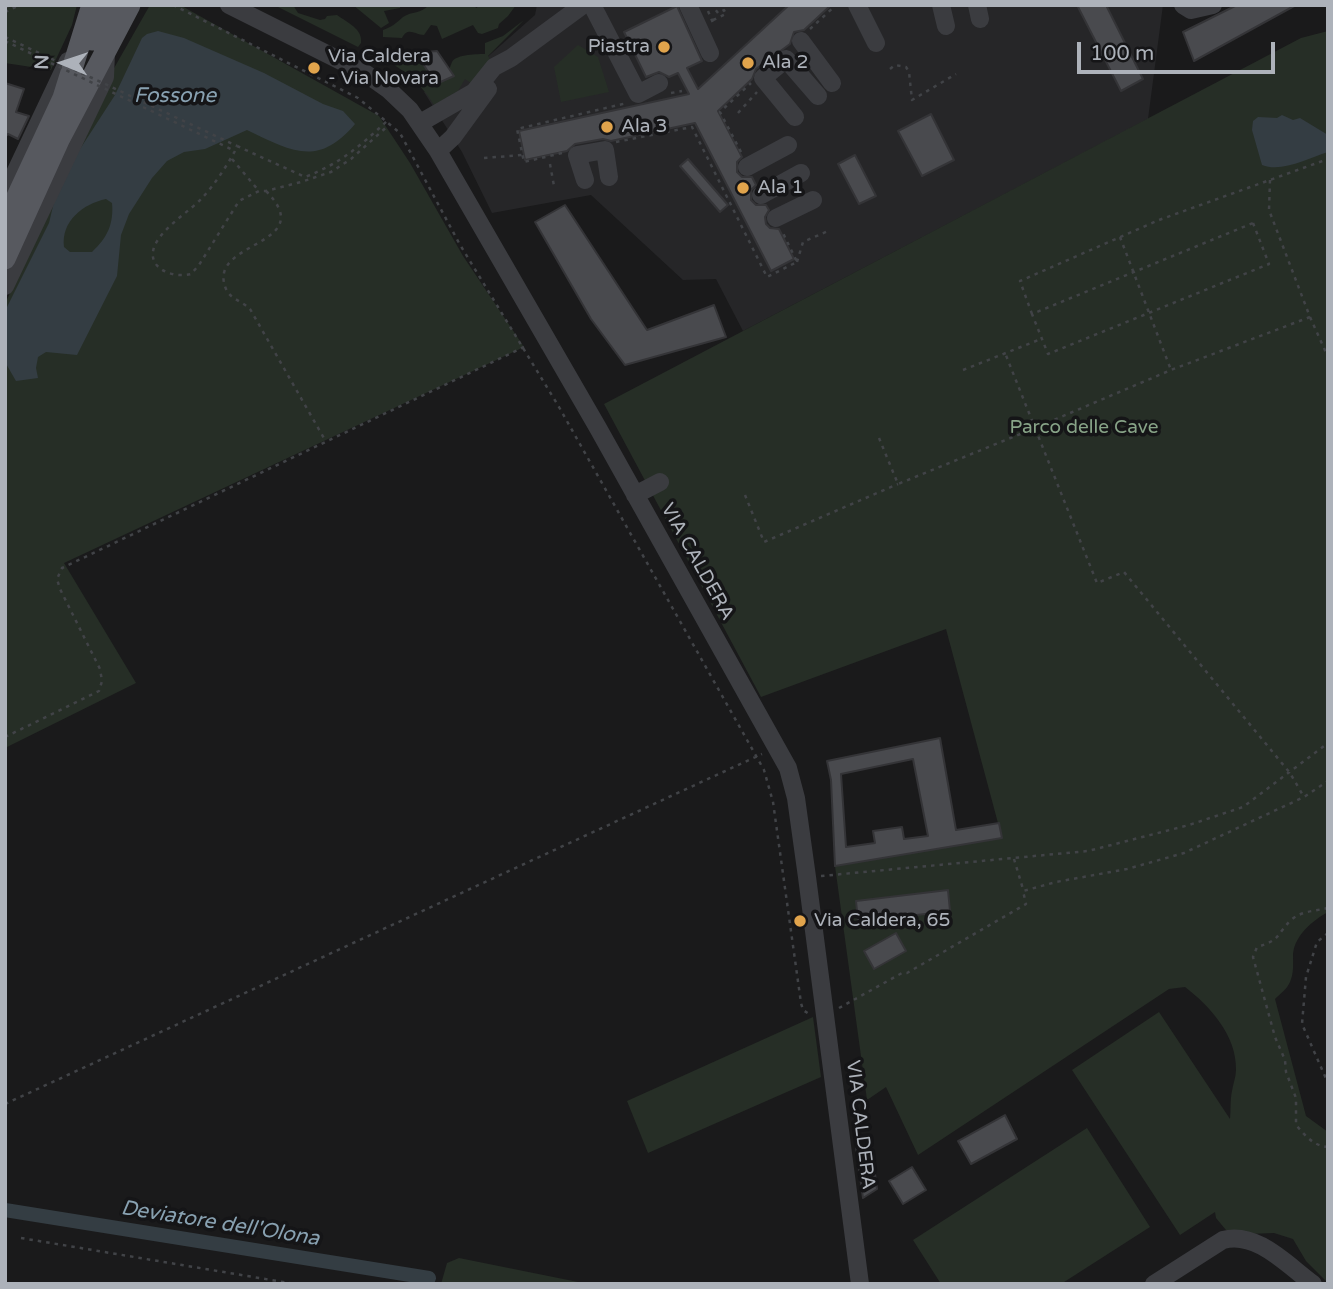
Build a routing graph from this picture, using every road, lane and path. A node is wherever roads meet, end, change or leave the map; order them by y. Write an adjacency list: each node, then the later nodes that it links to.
1 (12, 5): 17 (path)
2 (20, 5): 17 (path)
3 (92, 5): 21 (main road)
4 (110, 5): 28 (main road)
5 (130, 5): 24 (main road)
6 (173, 5): 39 (path)
7 (229, 5): 40 (street, VIA CALDERA)
8 (583, 5): 26 (street)
9 (592, 5): 32 (street)
10 (688, 5): 25 (street)
11 (836, 5): 20 (path)
12 (857, 5): 23 (street)
13 (941, 5): 19 (street)
14 (1183, 5): 15 (street)
15 (1213, 5)
16 (715, 9): 18 (path)
17 (5, 10)
18 (713, 20)
19 (946, 26)
20 (805, 35): 31 (street)
21 (83, 36): 35 (main road); 58 (street)
22 (5, 39): 28 (path, bridge); 46 (path, bridge)
23 (876, 43)
24 (106, 51): 28 (main road); 67 (street)
25 (710, 53)
26 (511, 58): 40 (street); 43 (street)
27 (890, 69): 29 (path)
28 (84, 74): 35 (main road); 39 (path, bridge); 64 (main road)
29 (956, 74)
30 (762, 77): 34 (street); 37 (path); 38 (street); 50 (path)
31 (832, 83)
32 (664, 88): 33 (path)
33 (682, 91)
34 (818, 96)
35 (63, 98): 60 (main road)
36 (631, 103): 45 (path)
37 (738, 113)
38 (795, 117)
39 (389, 122): 57 (path); 72 (path)
40 (419, 123): 43 (street, VIA CALDERA)
41 (788, 145): 50 (street)
42 (604, 146): 44 (street); 52 (street); 65 (path)
43 (438, 151): 82 (street, VIA CALDERA)
44 (576, 151): 45 (path); 53 (street)
45 (522, 155): 47 (path)
46 (231, 158): 56 (path); 56 (path)
47 (484, 158)
48 (1328, 159): 54 (path)
49 (550, 164): 55 (path)
50 (749, 166): 51 (street)
51 (801, 173)
52 (609, 177)
53 (584, 180)
54 (1270, 180): 63 (path); 70 (path)
55 (554, 186)
56 (259, 191): 57 (path)
57 (266, 191): 79 (path)
58 (5, 194)
59 (813, 200): 61 (street)
60 (5, 222)
61 (778, 223): 65 (path)
62 (828, 231): 65 (path)
63 (1120, 237): 66 (path); 69 (path)
64 (5, 259)
65 (797, 262)
66 (1132, 272): 68 (path); 68 (path); 69 (path)
67 (5, 286)
68 (1149, 313): 71 (path); 76 (path)
69 (1031, 314): 71 (path)
70 (1311, 317): 74 (path); 76 (path)
71 (1041, 338): 73 (path)
72 (524, 347): 79 (path); 86 (path)
73 (1005, 353): 75 (path); 77 (path)
74 (1328, 357)
75 (963, 370)
76 (1171, 370): 77 (path)
77 (1035, 428): 81 (path); 87 (path)
78 (879, 438): 81 (path)
79 (326, 441): 84 (path)
80 (660, 482): 82 (street)
81 (898, 484): 83 (path)
82 (635, 495): 91 (street, VIA CALDERA)
83 (745, 495)
84 (5, 737)
85 (1328, 743): 87 (path)
86 (757, 757): 96 (path); 98 (path)
87 (1290, 773): 89 (path); 90 (path)
88 (1328, 781): 89 (path)
89 (1304, 797): 92 (path)
90 (1014, 859): 91 (path); 92 (path)
91 (807, 877): 100 (street, VIA CALDERA)
92 (1023, 891): 95 (path)
93 (1328, 908): 99 (path)
94 (1328, 933): 97 (path)
95 (833, 1012)
96 (813, 1014)
97 (1328, 1083)
98 (5, 1104)
99 (1328, 1147)
100 (854, 1236): 103 (street); 104 (street, VIA CALDERA)
101 (21, 1238): 102 (path)
102 (295, 1284)
103 (848, 1284)
104 (860, 1284)
105 (1154, 1284): 106 (street)
106 (1312, 1284)

